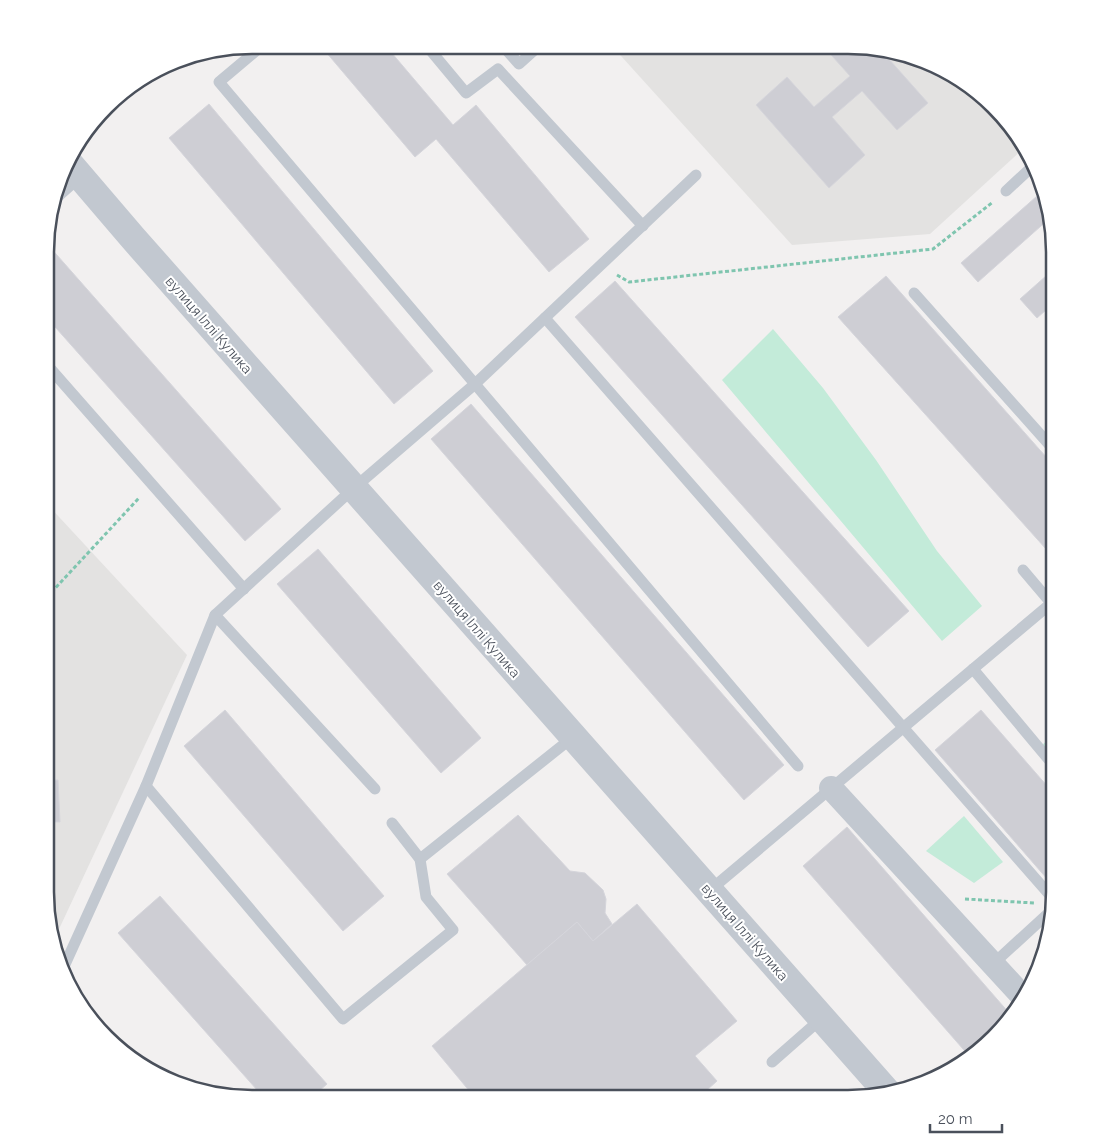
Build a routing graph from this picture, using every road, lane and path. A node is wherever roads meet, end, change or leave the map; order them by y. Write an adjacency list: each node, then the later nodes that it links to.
1 (252, 54): 14 (lane)
2 (433, 54): 9 (lane)
3 (510, 54): 4 (lane)
4 (530, 54)
5 (74, 169): 17 (street, вулиця Іллі Кулика)
6 (1029, 170): 8 (lane)
7 (696, 176): 9 (lane)
8 (1006, 191): 10 (path)
9 (643, 226): 10 (lane)
10 (602, 265): 12 (lane)
11 (914, 293): 15 (lane)
12 (545, 318): 14 (lane); 25 (lane)
13 (54, 373): 16 (lane)
14 (476, 384): 17 (lane); 28 (lane)
15 (1046, 442)
16 (152, 484): 19 (path); 20 (lane)
17 (354, 488): 20 (lane); 26 (street, вулиця Іллі Кулика)
18 (1023, 570): 21 (lane)
19 (54, 589)
20 (244, 589): 23 (lane)
21 (1046, 594)
22 (1046, 607): 24 (lane)
23 (215, 615): 29 (lane); 30 (lane)
24 (973, 669): 25 (lane); 27 (lane)
25 (902, 728): 31 (lane); 35 (lane)
26 (573, 737): 33 (lane); 34 (street, вулиця Іллі Кулика)
27 (1046, 756)
28 (798, 766)
29 (146, 786): 33 (lane); 39 (lane)
30 (375, 788)
31 (831, 788): 34 (lane); 36 (street)
32 (392, 823): 33 (lane)
33 (420, 859)
34 (709, 891): 42 (street, вулиця Іллі Кулика)
35 (1046, 891)
36 (930, 896): 37 (path); 40 (street)
37 (1036, 904)
38 (1045, 916): 40 (lane)
39 (66, 962)
40 (992, 964): 41 (street)
41 (1019, 993)
42 (822, 1018): 43 (lane); 44 (street, вулиця Іллі Кулика)
43 (772, 1062)
44 (876, 1088)

